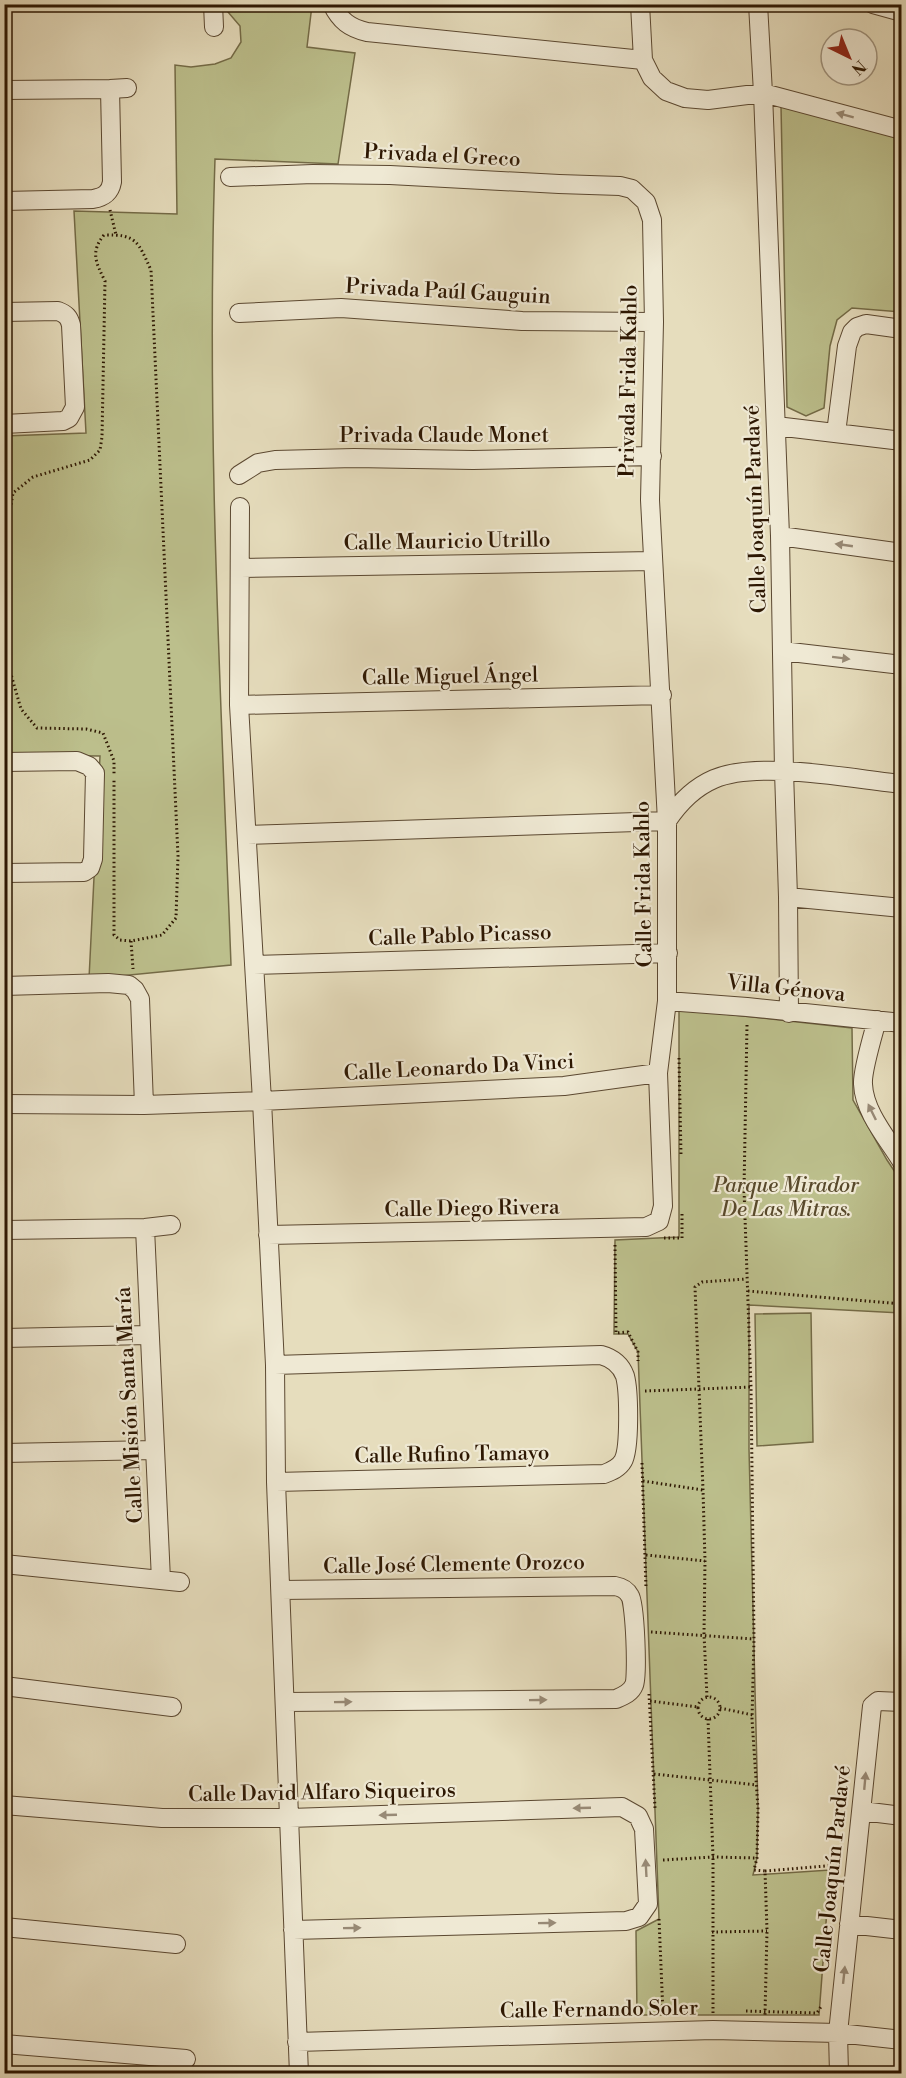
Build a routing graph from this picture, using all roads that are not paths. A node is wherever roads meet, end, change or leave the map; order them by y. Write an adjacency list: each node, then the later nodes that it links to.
1 (213, 4): 7 (street)
2 (640, 4): 8 (street)
3 (758, 4): 10 (street, Calle Joaquín Pardavé)
4 (873, 4): 6 (street)
5 (334, 9): 8 (street)
6 (902, 12)
7 (214, 27)
8 (643, 60): 10 (street)
9 (4, 90): 13 (street)
10 (763, 93): 11 (street, one-way to 10); 20 (street, Calle Joaquín Pardavé)
11 (902, 130)
12 (230, 177): 14 (street, Privada el Greco)
13 (4, 201)
14 (646, 202): 17 (street, Privada Frida Kahlo)
15 (4, 312): 19 (street)
16 (239, 313): 17 (street, Privada Paúl Gauguin)
17 (654, 322): 23 (street, Privada Frida Kahlo)
18 (902, 329): 21 (street)
19 (4, 424)
20 (776, 426): 21 (street); 26 (street, Calle Joaquín Pardavé)
21 (836, 433): 22 (street)
22 (902, 441)
23 (651, 456): 24 (street, Privada Claude Monet); 28 (street, Privada Frida Kahlo)
24 (239, 475)
25 (240, 507): 29 (street)
26 (780, 536): 27 (street, one-way to 26); 30 (street, Calle Joaquín Pardavé)
27 (902, 553)
28 (653, 561): 29 (street, Calle Mauricio Utrillo); 32 (street, Calle Frida Kahlo)
29 (241, 568): 33 (street)
30 (782, 651): 31 (street, one-way to 31); 35 (street, Calle Joaquín Pardavé)
31 (902, 665)
32 (662, 695): 33 (street, Calle Miguel Ángel); 37 (street, Calle Frida Kahlo)
33 (239, 705): 38 (street)
34 (4, 762): 39 (street)
35 (784, 771): 36 (street); 37 (street); 40 (street, Calle Joaquín Pardavé)
36 (902, 784)
37 (667, 821): 38 (street); 42 (street, Calle Frida Kahlo)
38 (247, 836): 43 (street)
39 (4, 873)
40 (788, 897): 41 (street); 46 (street, Calle Joaquín Pardavé)
41 (902, 908)
42 (668, 953): 43 (street, Calle Pablo Picasso); 45 (street, Calle Frida Kahlo)
43 (254, 965): 50 (street)
44 (4, 986): 52 (street)
45 (667, 1001): 46 (street, Villa Génova); 49 (street, Calle Frida Kahlo)
46 (789, 1013): 47 (street, Villa Génova)
47 (877, 1020): 48 (street, Villa Génova); 53 (street, one-way to 47)
48 (902, 1023)
49 (658, 1073): 50 (street, Calle Leonardo Da Vinci); 55 (street, Calle Frida Kahlo)
50 (262, 1101): 52 (street, Calle Leonardo Da Vinci); 59 (street)
51 (4, 1104): 52 (street, Calle Leonardo Da Vinci)
52 (144, 1105)
53 (894, 1138): 54 (street)
54 (902, 1162)
55 (672, 1205): 59 (street, Calle Diego Rivera)
56 (171, 1225): 57 (street)
57 (145, 1228): 58 (street); 60 (street, Calle Misión Santa María)
58 (4, 1230)
59 (268, 1235): 62 (street)
60 (149, 1335): 61 (street); 63 (street, Calle Misión Santa María)
61 (4, 1338)
62 (275, 1365): 65 (street); 65 (street, Calle Rufino Tamayo)
63 (155, 1450): 64 (street); 67 (street, Calle Misión Santa María)
64 (4, 1453)
65 (276, 1482): 69 (street)
66 (4, 1564): 67 (street)
67 (161, 1580): 68 (street)
68 (180, 1582)
69 (281, 1590): 71 (street); 71 (street, Calle José Clemente Orozco, one-way to 69)
70 (4, 1686): 73 (street)
71 (285, 1702): 77 (street)
72 (902, 1702): 75 (street, Calle Joaquín Pardavé, one-way to 72)
73 (172, 1707)
74 (4, 1805): 77 (street, Calle David Alfaro Siqueiros)
75 (862, 1811): 76 (street); 78 (street, Calle Joaquín Pardavé)
76 (902, 1816)
77 (290, 1818): 80 (street); 80 (street, Calle David Alfaro Siqueiros, one-way to 77)
78 (849, 1924): 81 (street); 83 (street, Calle Joaquín Pardavé, one-way to 78)
79 (4, 1927): 82 (street)
80 (293, 1930): 85 (street)
81 (902, 1930)
82 (176, 1944)
83 (838, 2033): 84 (street, Calle Fernando Soler); 85 (street, Calle Fernando Soler); 89 (street, Calle Joaquín Pardavé)
84 (902, 2040)
85 (297, 2042): 88 (street)
86 (4, 2044): 87 (street)
87 (186, 2059)
88 (299, 2073)
89 (839, 2073)

